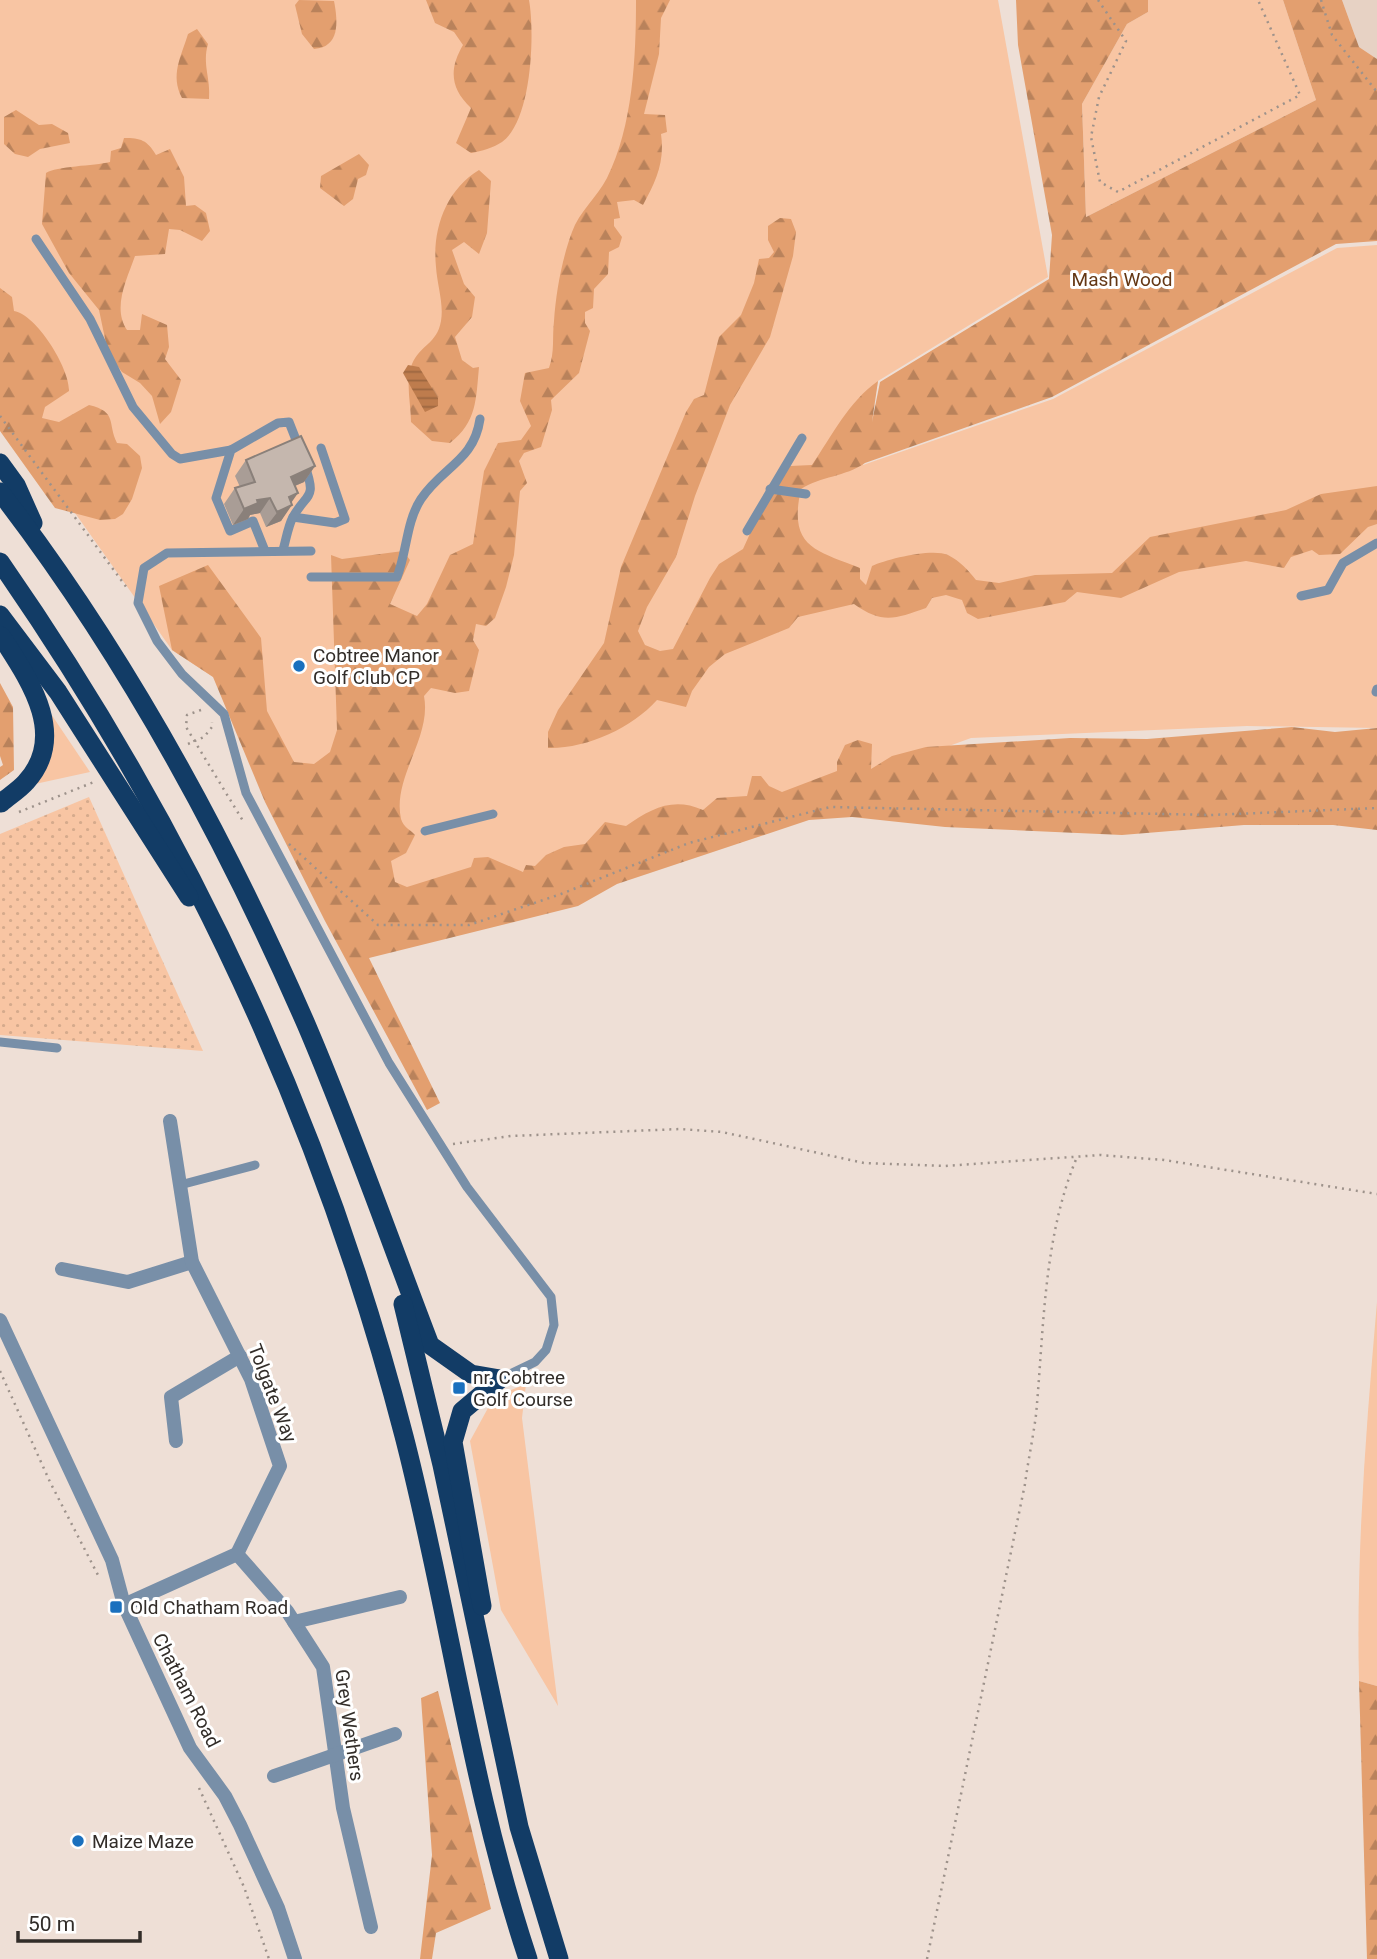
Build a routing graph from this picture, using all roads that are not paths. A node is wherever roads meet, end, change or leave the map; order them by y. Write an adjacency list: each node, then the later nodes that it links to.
1 (36, 239): 5 (lane)
2 (480, 419): 18 (lane)
3 (802, 438): 7 (lane)
4 (321, 448): 10 (lane)
5 (231, 450): 10 (lane); 14 (lane)
6 (0, 463): 17 (highway)
7 (770, 489): 9 (lane); 11 (lane)
8 (0, 492): 17 (highway)
9 (806, 494)
10 (293, 517): 13 (lane)
11 (747, 531)
12 (1377, 543): 19 (lane)
13 (283, 550): 14 (lane); 15 (lane)
14 (265, 551): 36 (lane)
15 (311, 551)
16 (0, 562): 25 (highway)
17 (54, 567): 31 (highway)
18 (311, 578)
19 (1301, 596)
20 (0, 615): 25 (highway)
21 (0, 635): 22 (highway)
22 (0, 803)
23 (493, 814): 24 (lane)
24 (425, 831)
25 (242, 981): 48 (highway)
26 (0, 1042): 27 (lane)
27 (57, 1048)
28 (170, 1121): 30 (street, Tolgate Way)
29 (255, 1165): 30 (lane)
30 (180, 1185): 32 (street, Tolgate Way)
31 (374, 1202): 36 (highway); 42 (highway)
32 (192, 1262): 33 (street); 35 (street, Tolgate Way)
33 (62, 1269)
34 (0, 1320): 40 (street, Chatham Road)
35 (240, 1356): 37 (street); 38 (street, Tolgate Way)
36 (500, 1379): 42 (highway)
37 (176, 1441)
38 (237, 1554): 40 (street); 41 (street, Grey Wethers)
39 (400, 1597): 41 (street)
40 (124, 1605): 47 (street, Chatham Road)
41 (294, 1622): 44 (street, Grey Wethers)
42 (494, 1721): 49 (highway)
43 (396, 1734): 44 (street)
44 (335, 1756): 45 (street); 46 (street, Grey Wethers)
45 (274, 1776)
46 (371, 1927)
47 (296, 1959)
48 (528, 1959)
49 (559, 1959)

